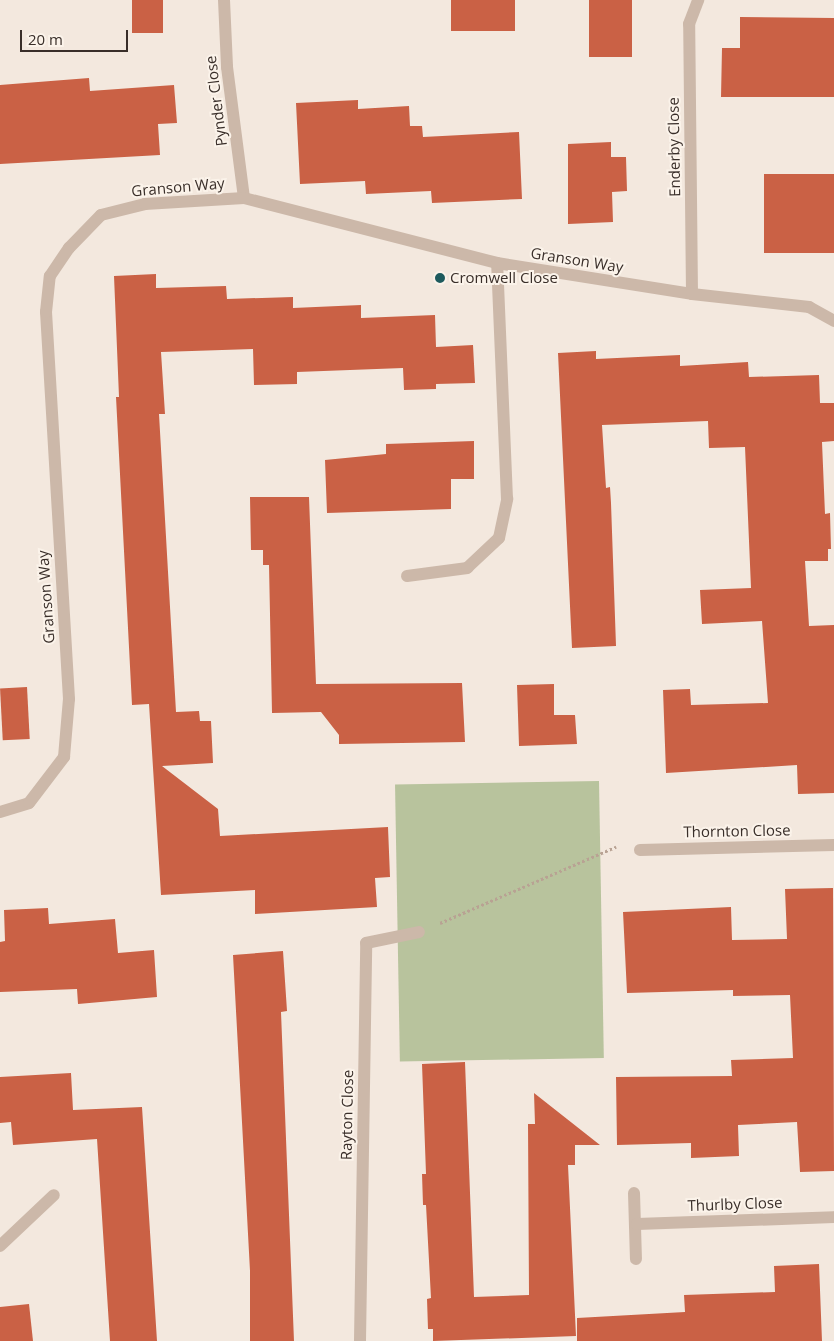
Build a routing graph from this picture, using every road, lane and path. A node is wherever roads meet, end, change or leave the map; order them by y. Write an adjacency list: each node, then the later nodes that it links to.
1 (224, 0): 3 (street, Pynder Close)
2 (698, 0): 5 (street, Enderby Close)
3 (244, 198): 4 (street, Granson Way); 8 (street, Granson Way)
4 (497, 263): 5 (street, Granson Way); 7 (street)
5 (692, 294): 6 (street, Granson Way)
6 (834, 321)
7 (407, 576)
8 (0, 812)
9 (834, 845): 10 (street, Thornton Close)
10 (640, 850): 11 (path)
11 (419, 932): 18 (street, Rayton Close)
12 (634, 1193): 15 (street)
13 (54, 1195): 16 (street)
14 (834, 1217): 15 (street, Thurlby Close)
15 (637, 1224): 17 (street)
16 (0, 1246)
17 (636, 1259)
18 (360, 1341)

